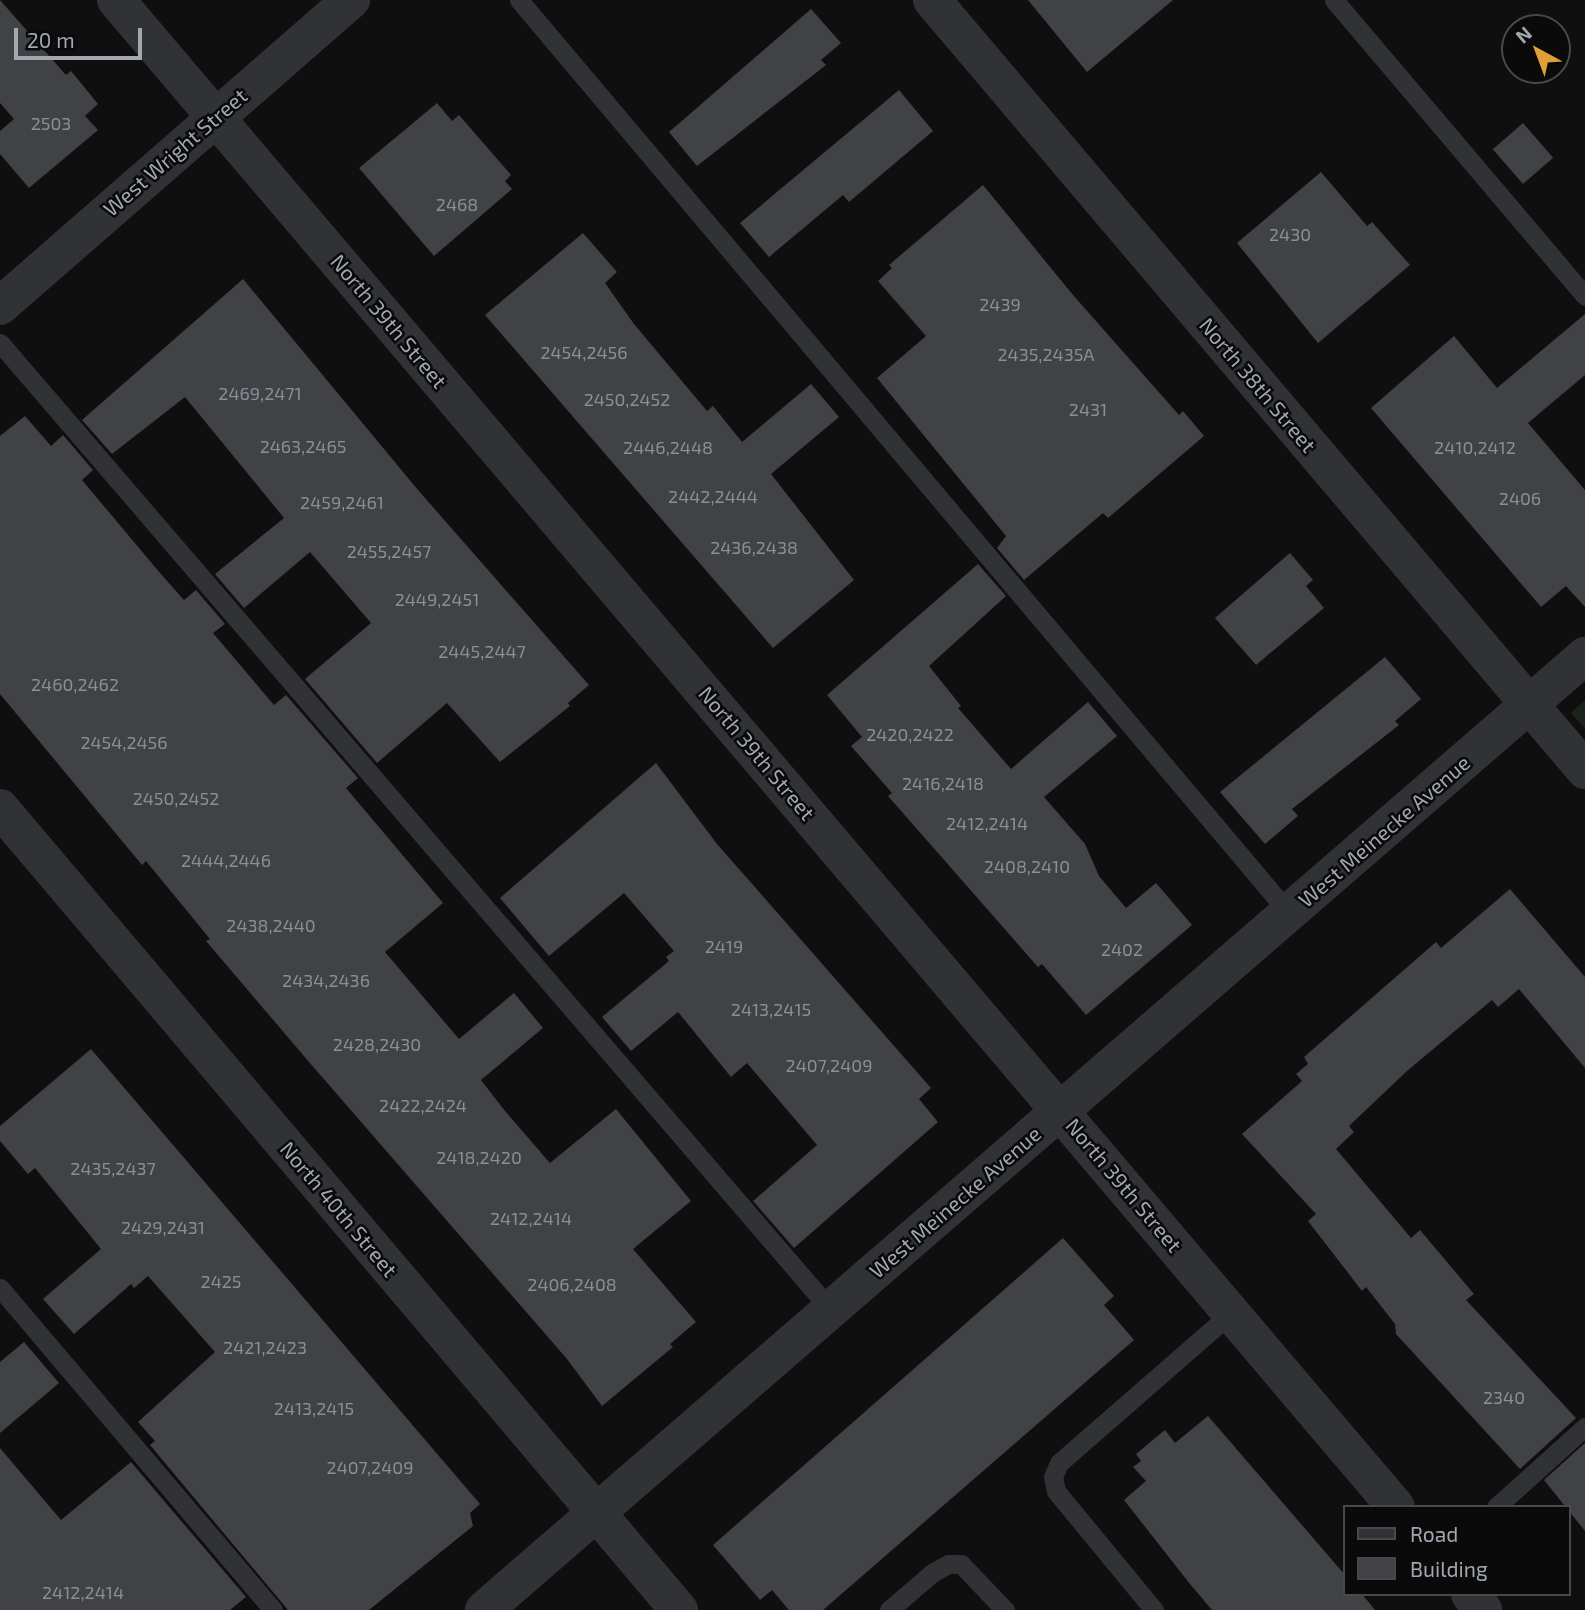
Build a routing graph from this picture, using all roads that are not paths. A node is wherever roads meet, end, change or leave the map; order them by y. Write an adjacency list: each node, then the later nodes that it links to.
1 (116, 0): 6 (street, North 39th Street)
2 (351, 0): 6 (street, West Wright Street)
3 (519, 0): 14 (lane)
4 (932, 0): 11 (street, North 38th Street)
5 (1334, 0): 7 (lane)
6 (214, 117): 8 (street, West Wright Street); 15 (street, North 39th Street)
7 (1585, 296)
8 (0, 306)
9 (0, 343): 17 (lane)
10 (1585, 656): 11 (street, West Meinecke Avenue)
11 (1530, 704): 12 (street, North 38th Street); 14 (street, West Meinecke Avenue)
12 (1585, 770)
13 (0, 808): 22 (street, North 40th Street)
14 (1289, 913): 15 (street, West Meinecke Avenue)
15 (1061, 1110): 17 (street, West Meinecke Avenue); 18 (street, North 39th Street)
16 (0, 1288): 24 (lane)
17 (831, 1310): 22 (street, West Meinecke Avenue)
18 (1232, 1312): 20 (street, North 39th Street); 29 (lane)
19 (1585, 1427): 21 (lane)
20 (1394, 1505)
21 (1498, 1505)
22 (596, 1513): 25 (street, West Meinecke Avenue); 26 (street, North 40th Street)
23 (1472, 1596): 30 (street)
24 (272, 1610)
25 (484, 1610)
26 (679, 1610)
27 (889, 1610): 28 (lane)
28 (1005, 1610)
29 (1154, 1610)
30 (1483, 1610)

